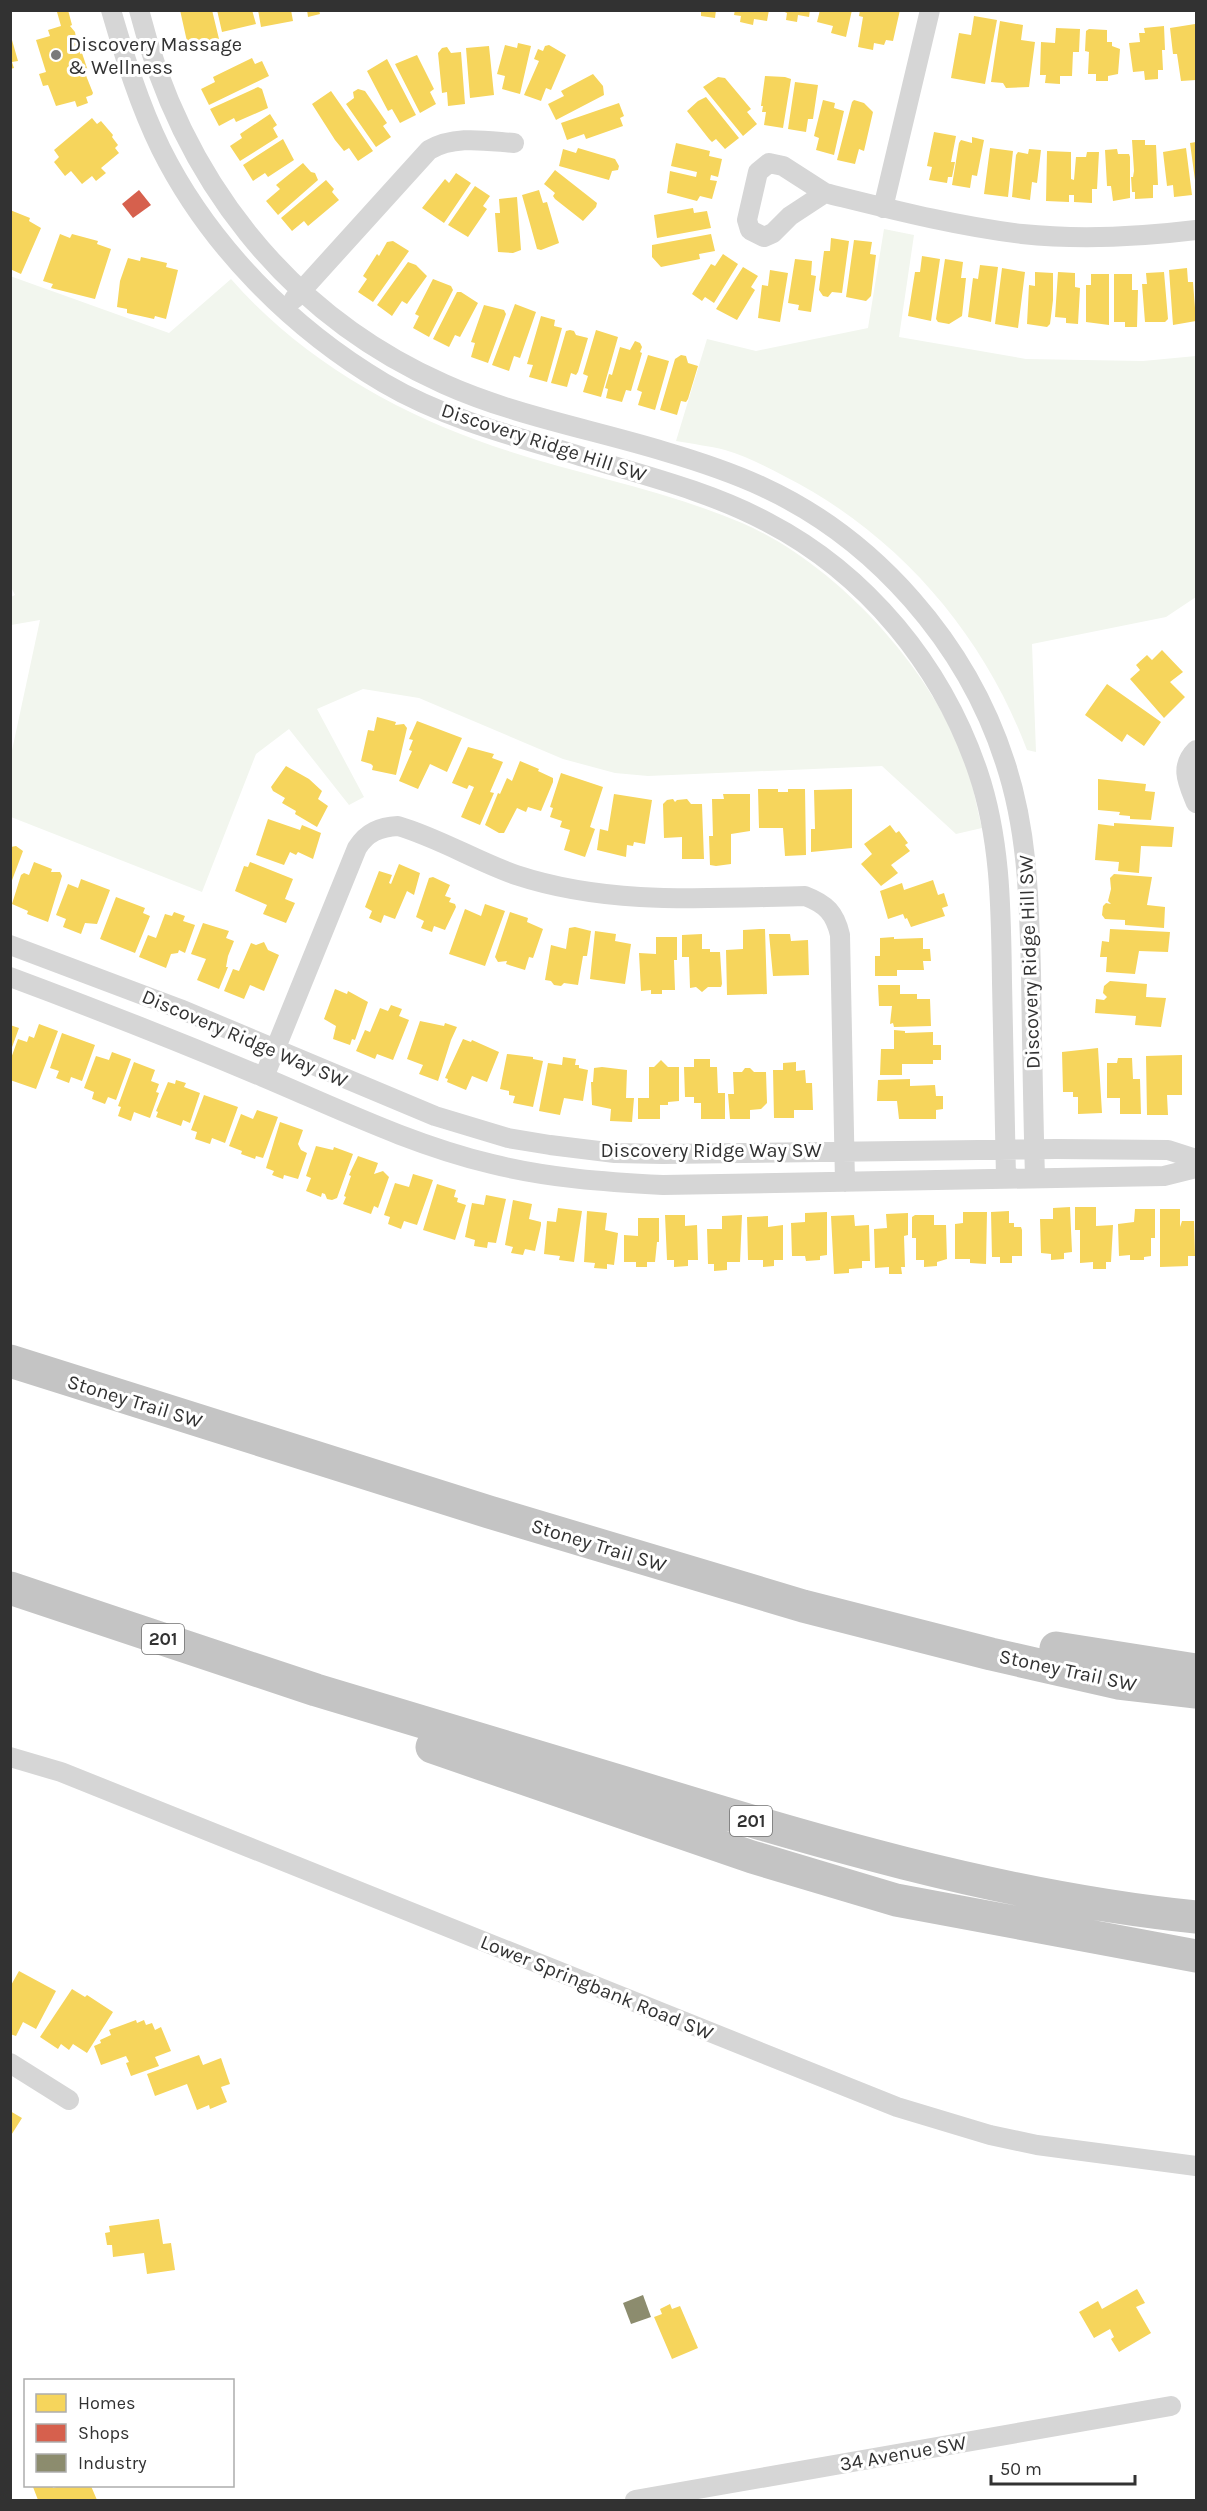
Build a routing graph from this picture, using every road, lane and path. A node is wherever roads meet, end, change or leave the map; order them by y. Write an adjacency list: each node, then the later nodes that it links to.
1 (111, 10): 7 (street, Discovery Ridge Hill SW)
2 (139, 10): 5 (street, Discovery Ridge Hill SW)
3 (930, 10): 8 (street)
4 (514, 142): 10 (street)
5 (209, 180): 7 (street); 10 (street, Discovery Ridge Hill SW)
6 (825, 193): 8 (street)
7 (188, 196): 11 (street, Discovery Ridge Hill SW)
8 (883, 207): 9 (street)
9 (1197, 231)
10 (302, 291): 11 (street); 12 (street, Discovery Ridge Hill SW)
11 (284, 310): 13 (street, Discovery Ridge Hill SW)
12 (475, 397): 13 (street); 14 (street, Discovery Ridge Hill SW)
13 (467, 421): 15 (street, Discovery Ridge Hill SW)
14 (666, 452): 15 (street, Discovery Ridge Hill SW); 26 (street, Discovery Ridge Hill SW)
15 (658, 480): 25 (street, Discovery Ridge Hill SW)
16 (1197, 750): 17 (street)
17 (1197, 803)
18 (10, 945): 19 (street, Discovery Ridge Way SW)
19 (60, 962): 21 (street); 22 (street, Discovery Ridge Way SW)
20 (10, 977): 21 (street, Discovery Ridge Way SW)
21 (48, 991): 23 (street, Discovery Ridge Way SW)
22 (276, 1049): 23 (street); 24 (street, Discovery Ridge Way SW); 27 (street)
23 (264, 1077): 30 (street, Discovery Ridge Way SW)
24 (550, 1145): 27 (street, Discovery Ridge Way SW); 30 (street)
25 (1005, 1148): 26 (street, Discovery Ridge Way SW); 27 (street, Discovery Ridge Way SW); 32 (street, Discovery Ridge Hill SW)
26 (1034, 1149): 28 (street, Discovery Ridge Way SW); 31 (street, Discovery Ridge Hill SW)
27 (844, 1151): 33 (street)
28 (1197, 1159)
29 (1197, 1168): 31 (street, Discovery Ridge Way SW)
30 (545, 1175): 33 (street, Discovery Ridge Way SW)
31 (1035, 1177): 32 (street, Discovery Ridge Way SW)
32 (1006, 1178): 33 (street, Discovery Ridge Way SW)
33 (845, 1182)
34 (10, 1361): 36 (highway, Stoney Trail SW)
35 (10, 1588): 38 (highway, 201)
36 (803, 1606): 37 (highway); 39 (highway, Stoney Trail SW)
37 (1197, 1670)
38 (315, 1689): 41 (highway, 201); 42 (highway)
39 (1197, 1692)
40 (10, 1757): 45 (street, Lower Springbank Road SW)
41 (1197, 1917)
42 (1197, 1956)
43 (10, 2063): 44 (street)
44 (69, 2100)
45 (1197, 2166)
46 (1172, 2406): 47 (street, 34 Avenue SW)
47 (635, 2500)

